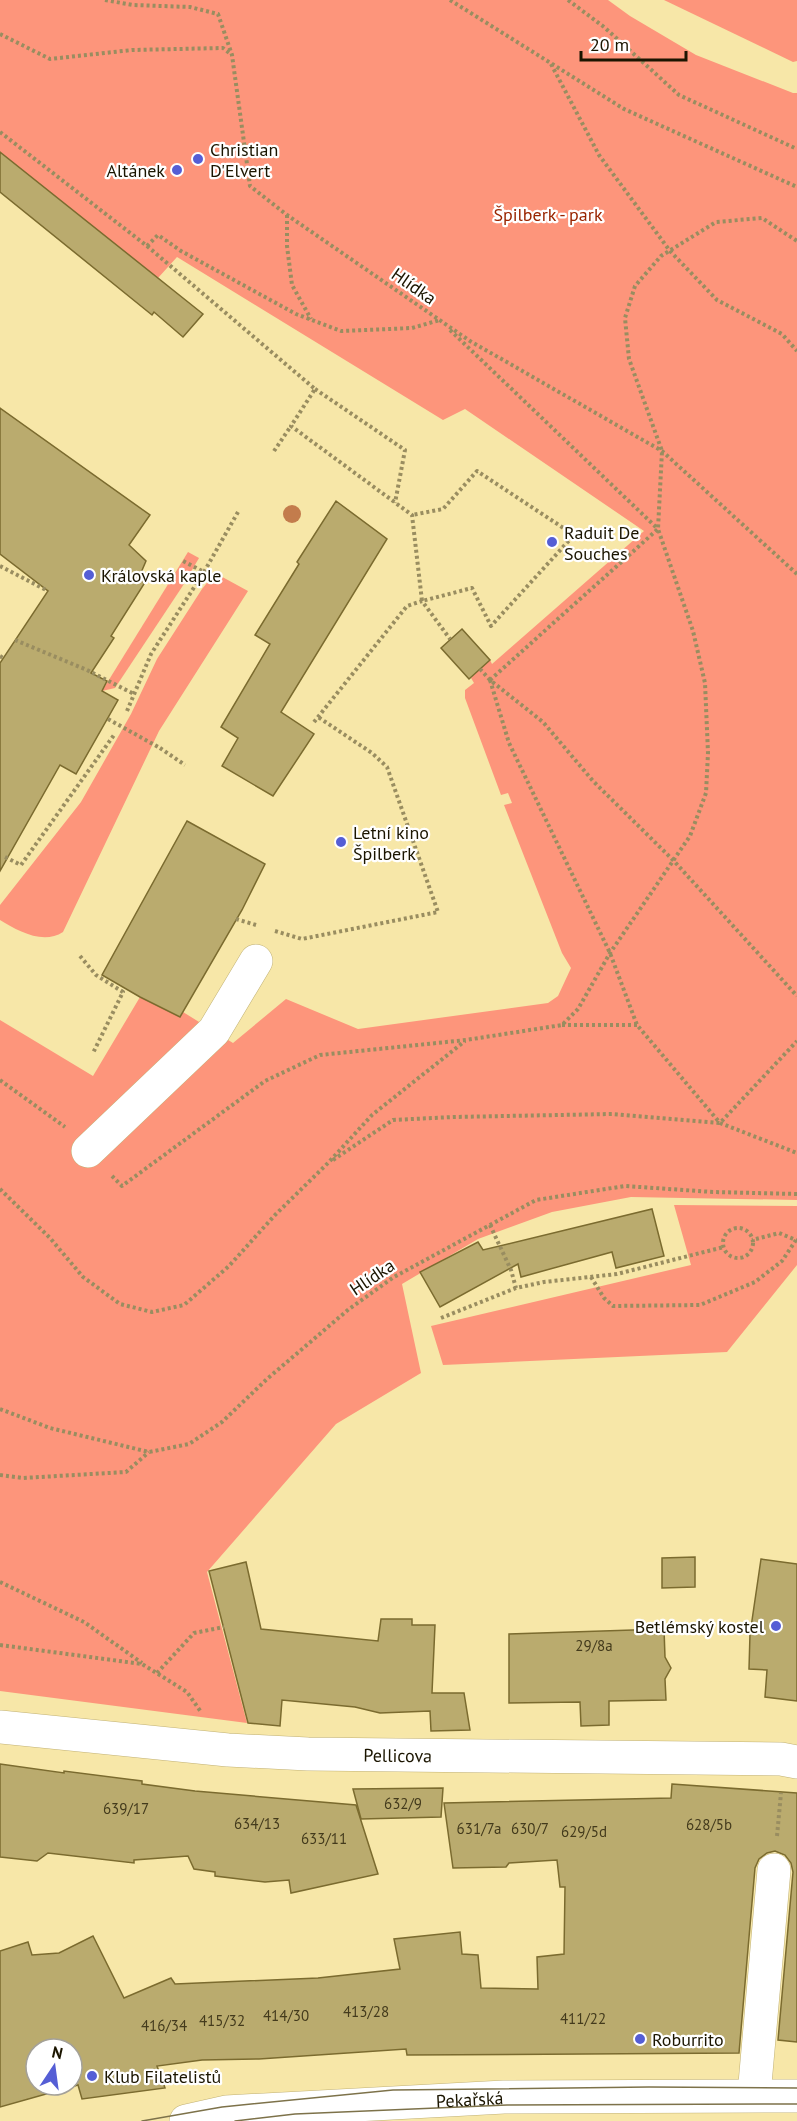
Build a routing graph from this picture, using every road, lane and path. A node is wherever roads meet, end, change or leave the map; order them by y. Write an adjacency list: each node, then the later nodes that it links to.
1 (105, 0): 5 (path, Hlídka)
2 (450, 0): 6 (path)
3 (568, 0): 8 (path)
4 (0, 34): 5 (path)
5 (232, 55): 10 (path, Hlídka)
6 (550, 62): 9 (path); 13 (path)
7 (0, 132): 12 (path)
8 (797, 149)
9 (797, 187)
10 (287, 215): 14 (path); 15 (path, Hlídka)
11 (797, 241): 13 (path)
12 (147, 246): 14 (path); 17 (path)
13 (670, 251): 16 (path); 20 (path)
14 (311, 320): 15 (path)
15 (440, 320): 20 (path, Hlídka); 24 (path)
16 (797, 351)
17 (315, 389): 18 (path); 21 (path)
18 (291, 426): 19 (path); 21 (path)
19 (274, 451)
20 (662, 451): 24 (path); 28 (path, Hlídka)
21 (395, 503): 23 (path)
22 (238, 512): 27 (path)
23 (412, 515): 30 (path); 30 (path)
24 (658, 528): 34 (path); 43 (path)
25 (183, 561): 27 (path)
26 (0, 566): 29 (path)
27 (204, 572): 35 (path)
28 (797, 574)
29 (48, 591)
30 (422, 601): 31 (path); 37 (path)
31 (450, 639)
32 (15, 640): 35 (path)
33 (480, 669): 34 (path)
34 (490, 680): 43 (path); 47 (path)
35 (134, 694): 36 (path)
36 (127, 711)
37 (318, 717): 39 (path); 46 (path)
38 (108, 719): 41 (path, bridge)
39 (314, 722)
40 (114, 735): 42 (path)
41 (185, 765)
42 (5, 857)
43 (673, 860): 47 (path); 50 (path)
44 (237, 919): 45 (path)
45 (258, 926)
46 (269, 929)
47 (610, 953): 51 (path); 52 (path)
48 (80, 956): 55 (path)
49 (256, 961): 58 (street)
50 (797, 996)
51 (562, 1025): 52 (path); 53 (path)
52 (637, 1025): 57 (path)
53 (466, 1040): 58 (path); 60 (path)
54 (797, 1041): 57 (path)
55 (93, 1053)
56 (0, 1080): 58 (path)
57 (720, 1123): 59 (path); 60 (path)
58 (88, 1151)
59 (797, 1153)
60 (328, 1163): 61 (path)
61 (0, 1189)
62 (797, 1194): 63 (path, Hlídka)
63 (490, 1225): 67 (path); 70 (path, Hlídka)
64 (752, 1240): 65 (path); 65 (path); 66 (path)
65 (724, 1247): 66 (path)
66 (591, 1277): 67 (path)
67 (516, 1288): 68 (path)
68 (441, 1318)
69 (0, 1409): 70 (path, Hlídka)
70 (149, 1452): 71 (path)
71 (0, 1475)
72 (0, 1582): 75 (path)
73 (224, 1627): 76 (path)
74 (0, 1645): 75 (path)
75 (142, 1664): 76 (path)
76 (157, 1673): 78 (path)
77 (0, 1727): 78 (street, Pellicova)
78 (228, 1750): 79 (street, Pellicova)
79 (797, 1762)
80 (781, 1792): 81 (path)
81 (774, 1870): 82 (street)
82 (754, 2095): 83 (street, Pekařská); 84 (street, Pekařská)
83 (797, 2096)
84 (359, 2113): 85 (street, Pekařská)
85 (186, 2121)

